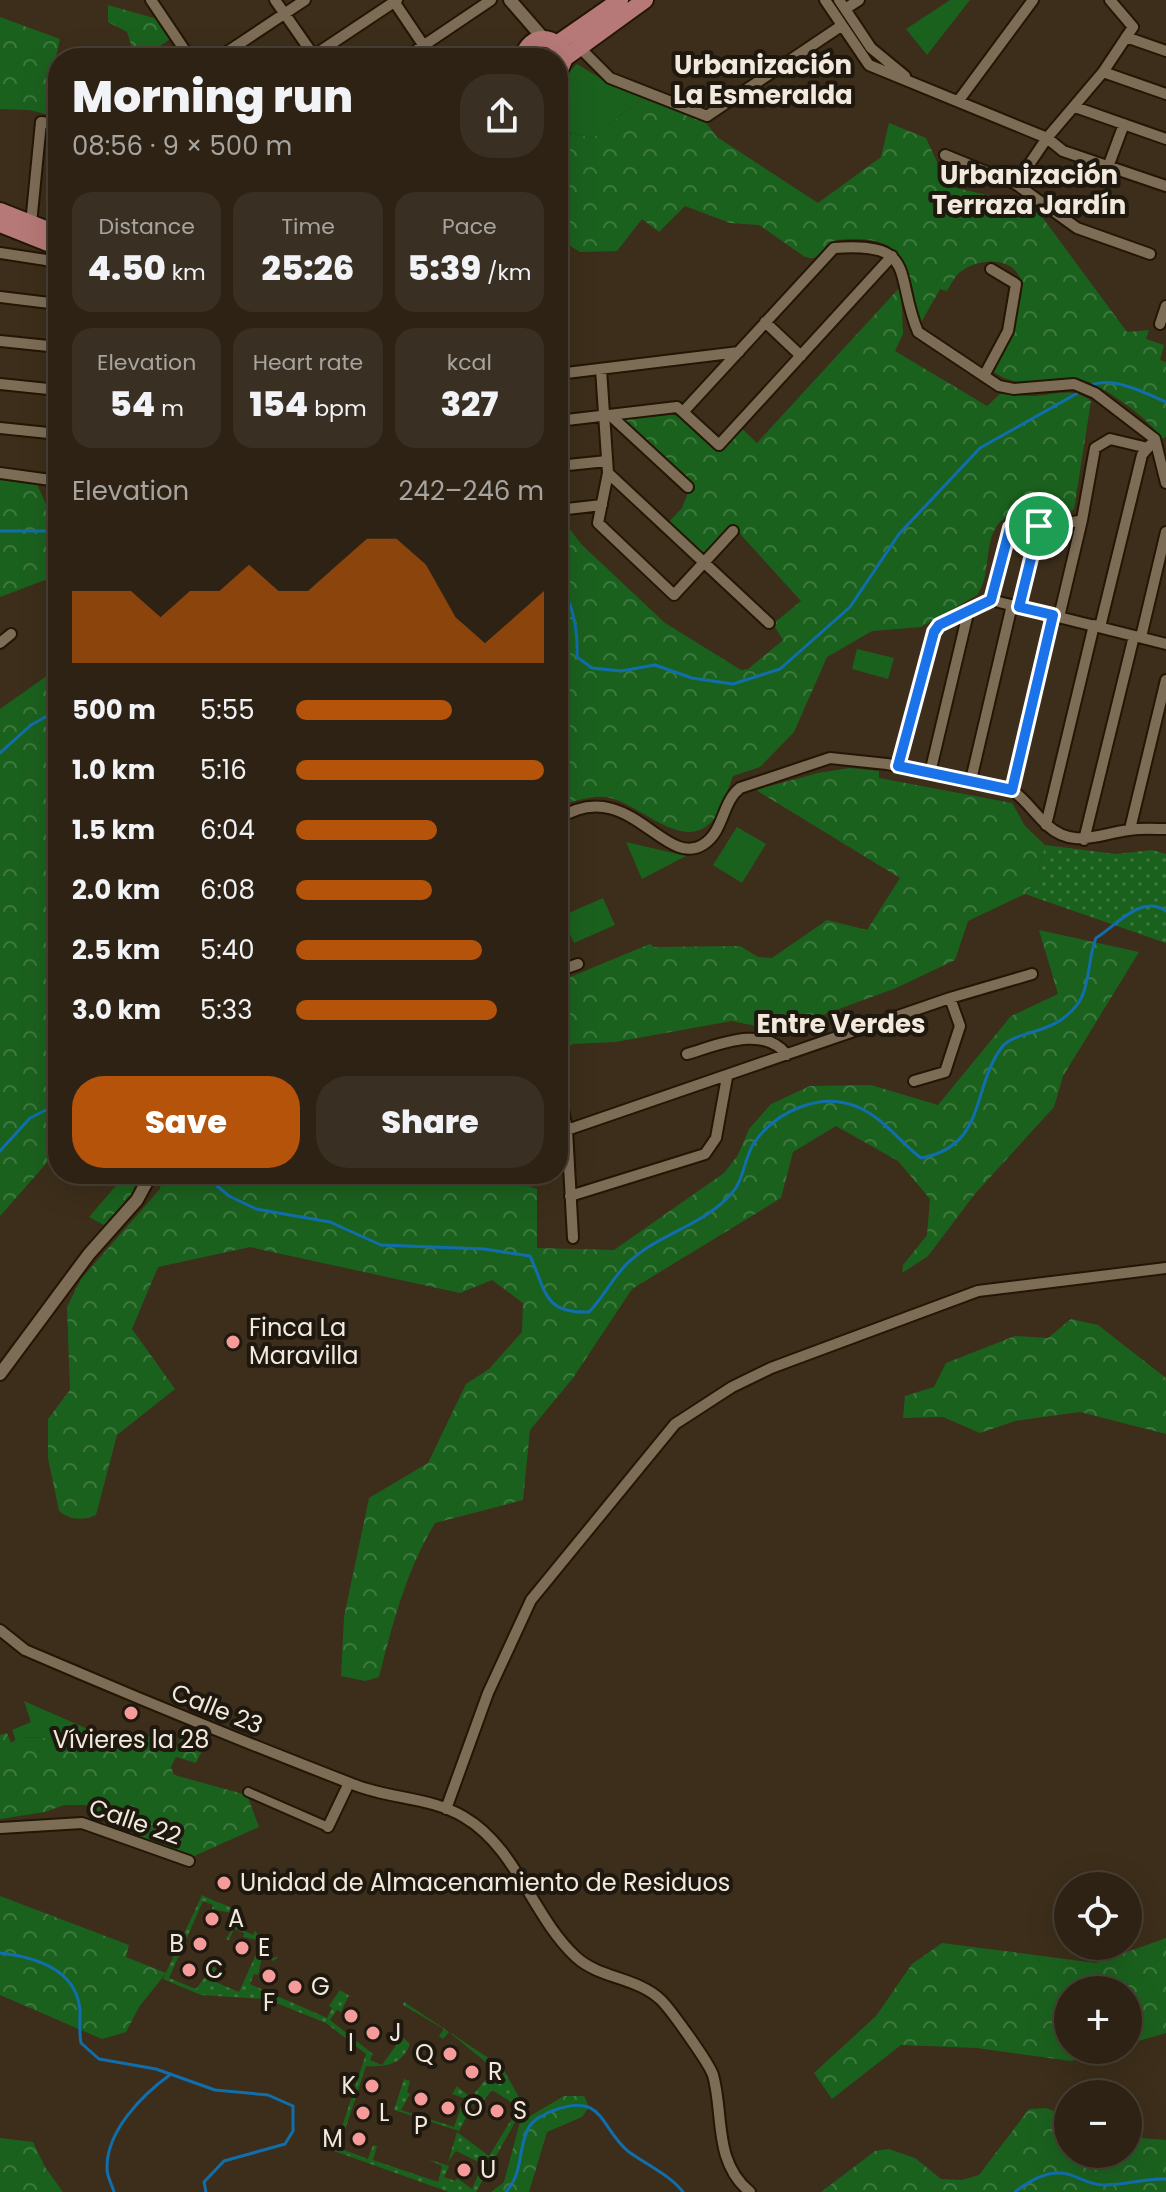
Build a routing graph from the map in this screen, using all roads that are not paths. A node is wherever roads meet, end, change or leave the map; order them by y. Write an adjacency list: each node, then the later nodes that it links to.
1 (151, 0): 18 (street)
2 (275, 0): 14 (street)
3 (305, 0): 14 (street)
4 (491, 0): 17 (street)
5 (510, 0): 23 (street)
6 (620, 0): 24 (main road)
7 (645, 0): 25 (main road)
8 (825, 0): 15 (street)
9 (859, 0): 13 (street)
10 (1033, 0): 31 (street)
11 (1110, 0): 16 (street)
12 (395, 1): 17 (street); 21 (street)
13 (842, 5): 29 (street)
14 (285, 13): 19 (street); 20 (street)
15 (841, 26): 25 (street); 29 (street)
16 (1126, 37): 27 (street); 28 (street)
17 (424, 46): 22 (street)
18 (183, 48)
19 (233, 48)
20 (306, 48)
21 (325, 48)
22 (421, 48)
23 (544, 48)
24 (552, 48)
25 (580, 48): 26 (main road)
26 (568, 49)
27 (1166, 51)
28 (1103, 72): 30 (street); 32 (street)
29 (910, 80): 31 (street)
30 (1166, 94)
31 (959, 100): 35 (street)
32 (1075, 107): 34 (street); 35 (street)
33 (48, 123): 43 (street)
34 (1124, 124): 36 (street); 38 (street)
35 (1047, 138): 38 (street); 39 (street)
36 (1166, 139)
37 (945, 155): 39 (street)
38 (1108, 167): 40 (street)
39 (1016, 184): 47 (street)
40 (1166, 186)
41 (0, 211): 43 (main road)
42 (0, 224): 45 (main road)
43 (31, 224): 44 (main road)
44 (48, 230)
45 (48, 243)
46 (0, 253): 49 (street)
47 (1150, 254)
48 (892, 256): 54 (street); 59 (street); 62 (street)
49 (48, 261)
50 (991, 269): 62 (street)
51 (0, 297): 52 (street)
52 (48, 303)
53 (1166, 306): 55 (street)
54 (765, 322): 58 (street); 59 (street)
55 (1160, 324)
56 (0, 341): 57 (street)
57 (48, 346)
58 (739, 352): 60 (street); 65 (street)
59 (801, 356): 65 (street)
60 (601, 369): 61 (street); 66 (street)
61 (568, 373)
62 (985, 374): 70 (street)
63 (0, 384): 64 (street)
64 (48, 389)
65 (683, 412): 66 (street)
66 (607, 415): 67 (street); 71 (street); 77 (street)
67 (568, 420)
68 (0, 428): 69 (street)
69 (48, 433)
70 (1152, 444): 76 (street); 80 (street); 90 (street)
71 (607, 461): 72 (street); 74 (street)
72 (568, 465)
73 (0, 473): 75 (street)
74 (608, 473): 78 (street); 84 (street)
75 (48, 480)
76 (1166, 483)
77 (688, 487)
78 (602, 505): 79 (street); 84 (street)
79 (568, 509)
80 (1082, 520): 81 (street); 88 (street)
81 (1039, 526): 85 (street); 86 (street)
82 (733, 531): 84 (street)
83 (1166, 532): 92 (street)
84 (704, 562): 89 (street)
85 (991, 600): 86 (street); 87 (street)
86 (1016, 606): 88 (street); 98 (street)
87 (969, 609): 96 (street); 97 (street)
88 (1056, 616): 90 (street); 99 (street)
89 (769, 623)
90 (1097, 626): 92 (street); 101 (street)
91 (11, 634): 93 (street)
92 (1138, 636): 94 (street); 104 (street)
93 (0, 643)
94 (1166, 644)
95 (1166, 680): 102 (street)
96 (898, 766): 97 (street); 100 (street)
97 (930, 773): 98 (street)
98 (971, 780): 99 (street)
99 (1012, 790): 101 (street)
100 (568, 812)
101 (1046, 825): 104 (street)
102 (1130, 829): 103 (street); 104 (street)
103 (1166, 829)
104 (1084, 840)
105 (578, 964): 106 (street)
106 (568, 968)
107 (1032, 974): 108 (street)
108 (950, 998): 110 (street); 112 (street)
109 (687, 1054): 110 (street)
110 (787, 1055): 111 (street)
111 (727, 1077): 113 (street); 116 (street)
112 (914, 1081)
113 (568, 1130)
114 (568, 1152): 116 (street)
115 (146, 1184): 119 (street)
116 (570, 1196): 117 (street)
117 (573, 1238)
118 (1166, 1268): 123 (street)
119 (0, 1374)
120 (0, 1630): 121 (street, Calle 23)
121 (349, 1783): 123 (street, Calle 23); 124 (street)
122 (248, 1792): 124 (street)
123 (446, 1809): 127 (street, Calle 23)
124 (328, 1827)
125 (0, 1828): 126 (street, Calle 22)
126 (189, 1861)
127 (750, 2192)

